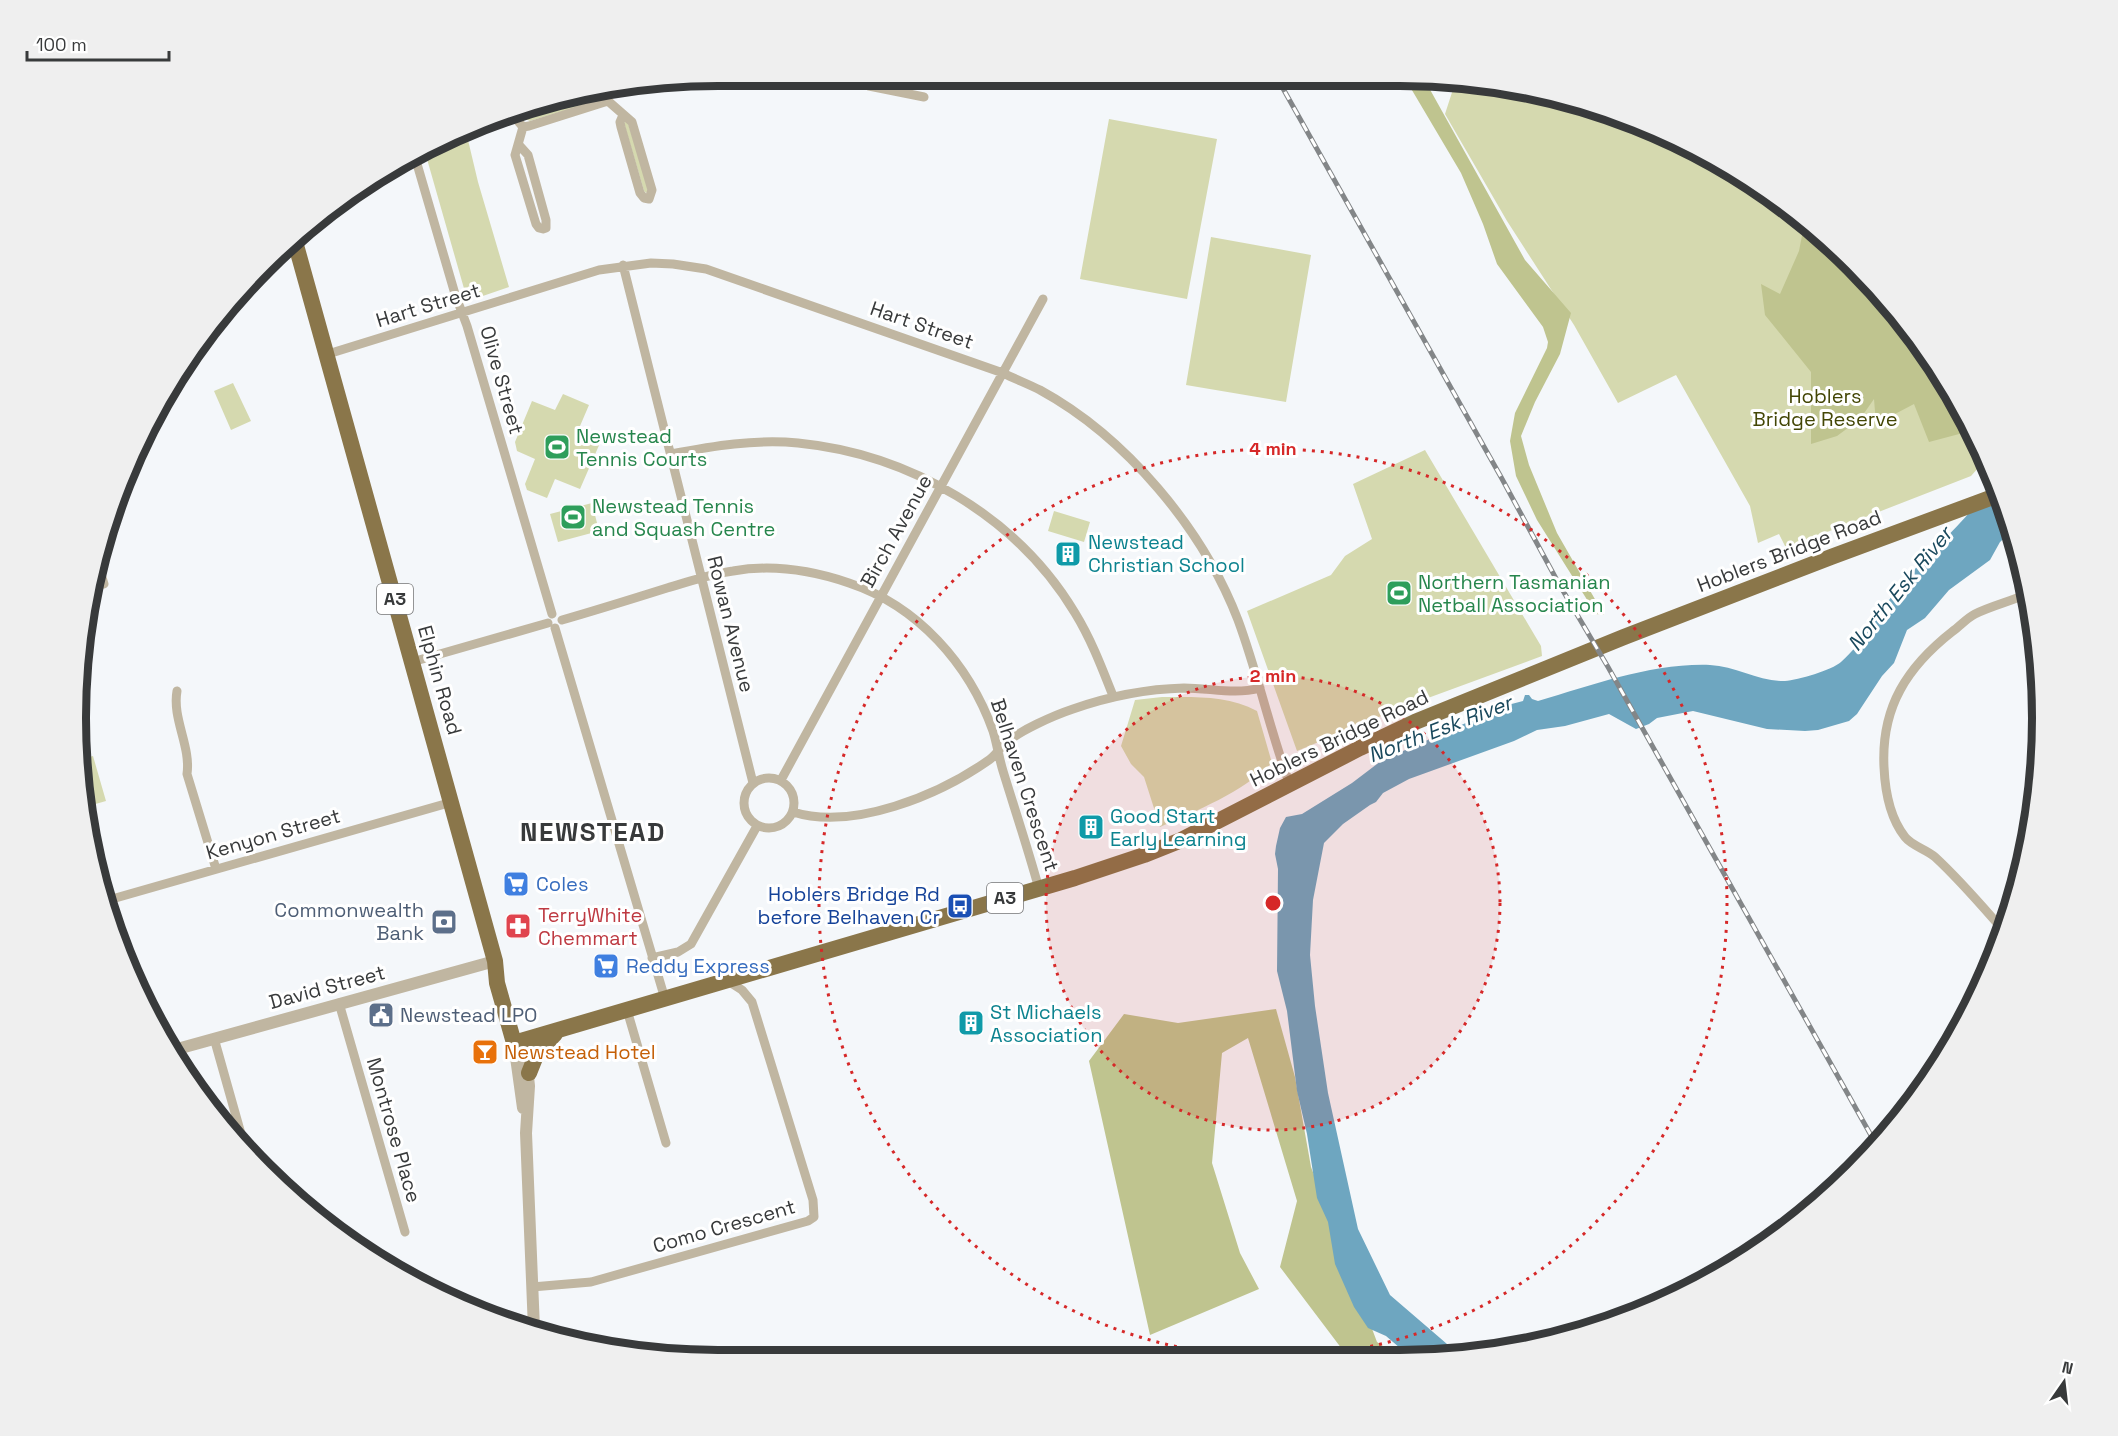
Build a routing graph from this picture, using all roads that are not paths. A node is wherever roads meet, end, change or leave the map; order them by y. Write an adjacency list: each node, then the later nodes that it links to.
1 (869, 86): 3 (street)
2 (607, 96): 4 (street)
3 (924, 97)
4 (608, 101): 5 (street); 7 (street)
5 (623, 115): 5 (street)
6 (517, 118): 7 (street)
7 (524, 127): 8 (street)
8 (519, 145): 8 (street)
9 (417, 162): 13 (street, Olive Street)
10 (295, 248): 14 (highway, Elphin Road / A3)
11 (623, 265): 13 (street, Hart Street); 15 (street, Hart Street); 16 (street, Rowan Avenue)
12 (1043, 299): 15 (street, Birch Avenue)
13 (462, 312): 14 (street, Hart Street); 22 (street, Olive Street)
14 (328, 354): 23 (highway, Elphin Road / A3)
15 (1003, 373): 17 (street, Birch Avenue); 24 (street, Hart Street)
16 (671, 454): 17 (street); 19 (street, Rowan Avenue)
17 (941, 486): 21 (street, Birch Avenue); 26 (street)
18 (1992, 498): 30 (highway, Hoblers Bridge Road / A3)
19 (701, 578): 21 (street, Belhaven Crescent); 22 (street, Belhaven Crescent); 29 (street, Rowan Avenue)
20 (2020, 596): 37 (street)
21 (880, 597): 27 (street, Belhaven Crescent); 28 (street, Birch Avenue)
22 (554, 621): 23 (street, Belhaven Crescent); 38 (street, Olive Street)
23 (412, 662): 31 (highway, Elphin Road / A3)
24 (1260, 688): 26 (street); 30 (street, Hart Street)
25 (177, 691): 34 (street)
26 (1113, 696): 27 (street)
27 (998, 752): 32 (street); 35 (street, Belhaven Crescent)
28 (781, 780): 29 (street); 32 (street)
29 (753, 783): 33 (street)
30 (1290, 785): 35 (highway, Hoblers Bridge Road / A3)
31 (452, 802): 34 (street, Kenyon Street); 39 (highway, Elphin Road / A3)
32 (793, 812): 33 (street)
33 (757, 826): 38 (street)
34 (216, 869): 36 (street, Kenyon Street)
35 (1039, 889): 40 (highway, Hoblers Bridge Road / A3)
36 (112, 899)
37 (1998, 924)
38 (652, 958): 41 (street, Olive Street)
39 (495, 961): 42 (street, David Street); 46 (highway, Elphin Road / A3)
40 (728, 981): 41 (highway, Hoblers Bridge Road / A3); 53 (street, Como Crescent)
41 (665, 999): 43 (highway, Hoblers Bridge Road / A3)
42 (339, 1003): 45 (street, David Street); 52 (street, Montrose Place)
43 (627, 1010): 44 (highway, Hoblers Bridge Road / A3); 51 (street)
44 (558, 1031): 46 (highway, Hoblers Bridge Road / A3); 48 (highway)
45 (214, 1038): 47 (street, David Street); 50 (street)
46 (519, 1042): 48 (street); 49 (street)
47 (179, 1048)
48 (529, 1072): 49 (street)
49 (526, 1133): 53 (street)
50 (241, 1134)
51 (666, 1143)
52 (405, 1232)
53 (532, 1287): 54 (street)
54 (534, 1323)

